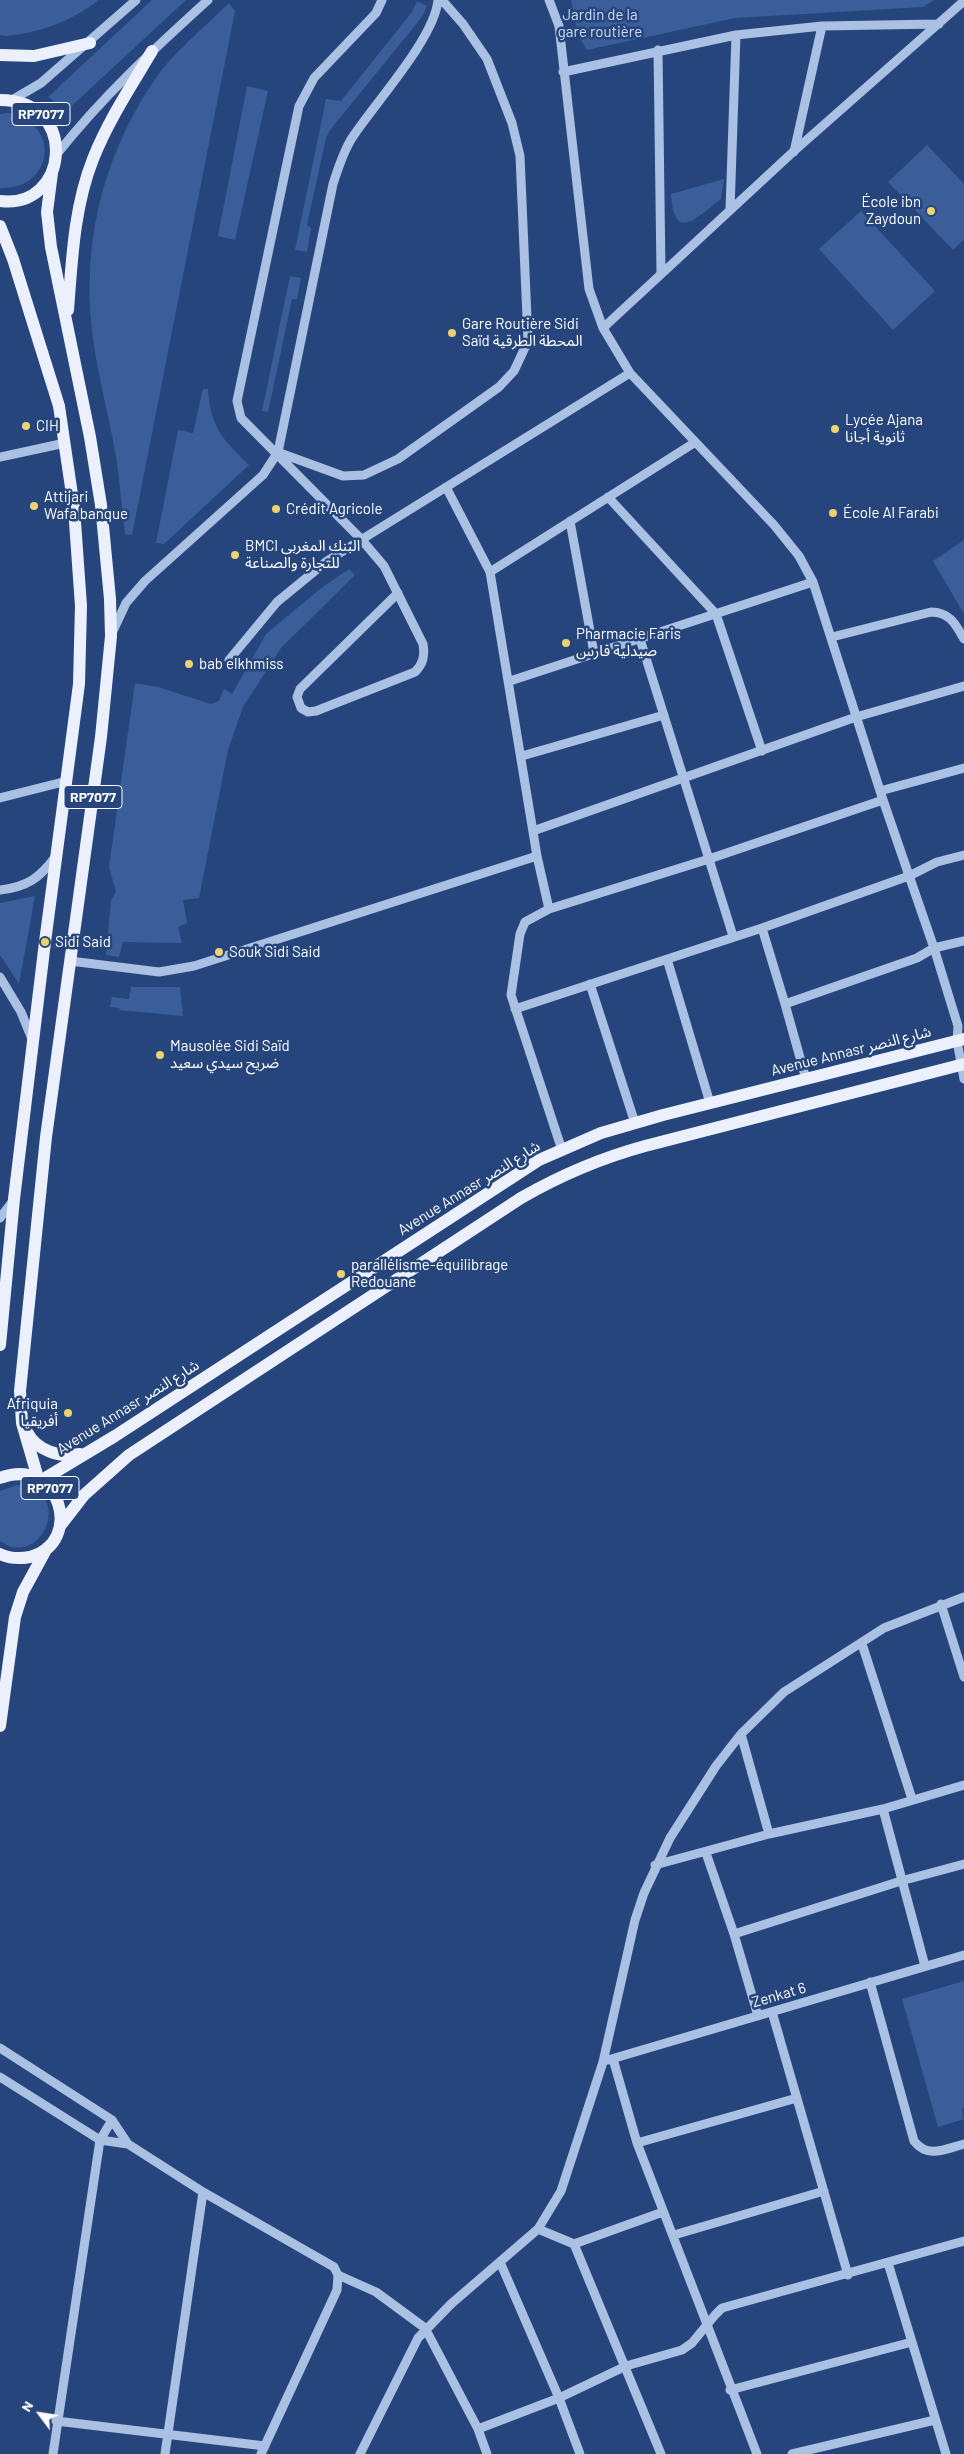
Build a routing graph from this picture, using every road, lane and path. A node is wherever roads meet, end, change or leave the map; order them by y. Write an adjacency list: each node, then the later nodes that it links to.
1 (136, 0): 10 (street)
2 (208, 0): 12 (street)
3 (382, 0): 28 (street)
4 (440, 0): 28 (street); 28 (street)
5 (549, 0): 14 (street)
6 (964, 1): 7 (street)
7 (939, 24): 8 (street); 16 (street)
8 (822, 26): 9 (street); 16 (street)
9 (736, 35): 11 (street); 20 (street)
10 (90, 43): 13 (main road); 15 (street)
11 (658, 50): 14 (street); 22 (street)
12 (152, 51): 17 (street); 23 (main road)
13 (0, 56)
14 (563, 72): 24 (street)
15 (3, 100): 17 (main road, RP7077)
16 (794, 152): 20 (street)
17 (57, 154): 18 (main road, RP7077)
18 (52, 173): 19 (main road, RP7077); 23 (main road, RP7077)
19 (0, 201)
20 (730, 210): 22 (street)
21 (0, 226): 26 (main road, RP7077)
22 (661, 273): 24 (street)
23 (66, 322): 38 (main road, RP7077)
24 (602, 328): 25 (street)
25 (630, 372): 27 (street); 30 (street)
26 (65, 443): 29 (street); 52 (main road, RP7077)
27 (694, 443): 31 (street); 35 (street)
28 (278, 452): 33 (street); 38 (street)
29 (0, 457)
30 (446, 488): 33 (street); 34 (street)
31 (608, 497): 32 (street); 37 (street)
32 (570, 522): 34 (street); 42 (street)
33 (361, 539): 36 (street); 43 (street)
34 (490, 572): 44 (street)
35 (813, 582): 37 (street); 39 (street)
36 (398, 593): 36 (street)
37 (716, 614): 40 (street); 48 (street)
38 (111, 636): 69 (main road, RP7077)
39 (832, 637): 41 (street); 47 (street)
40 (640, 639): 42 (street); 46 (street)
41 (964, 639)
42 (594, 653): 44 (street)
43 (229, 660)
44 (510, 681): 49 (street)
45 (964, 686): 47 (street)
46 (664, 715): 49 (street); 51 (street)
47 (856, 717): 48 (street); 53 (street)
48 (762, 750): 51 (street)
49 (522, 756): 56 (street)
50 (964, 768): 53 (street)
51 (684, 779): 56 (street); 60 (street)
52 (67, 781): 54 (street); 57 (main road, RP7077)
53 (880, 791): 55 (street)
54 (0, 798)
55 (883, 800): 60 (street); 61 (street)
56 (533, 830): 59 (street)
57 (57, 854): 62 (street); 75 (main road, RP7077)
58 (964, 855): 61 (street)
59 (537, 856): 63 (street); 69 (street)
60 (709, 859): 63 (street); 65 (street)
61 (910, 876): 64 (street); 67 (street)
62 (0, 890)
63 (549, 909): 73 (street)
64 (762, 928): 65 (street); 72 (street)
65 (733, 936): 68 (street)
66 (964, 941): 67 (street)
67 (934, 948): 72 (street); 74 (street)
68 (667, 959): 71 (street); 79 (street)
69 (70, 961): 85 (main road, RP7077)
70 (0, 977): 75 (street)
71 (590, 984): 73 (street); 80 (street)
72 (785, 1004): 78 (street)
73 (515, 1008): 81 (street)
74 (961, 1040): 76 (street); 78 (main road, Avenue Annasr شارع النصر)
75 (34, 1043): 82 (main road, RP7077)
76 (962, 1065): 77 (street); 89 (main road)
77 (964, 1078)
78 (806, 1079): 79 (main road, Avenue Annasr شارع النصر)
79 (710, 1103): 80 (main road, Avenue Annasr شارع النصر)
80 (635, 1124): 81 (main road, Avenue Annasr شارع النصر)
81 (562, 1150): 86 (main road, Avenue Annasr شارع النصر)
82 (14, 1199): 83 (street); 84 (main road, RP7077)
83 (0, 1218)
84 (0, 1346)
85 (22, 1423): 86 (main road); 88 (main road, RP7077)
86 (87, 1453): 88 (main road, Avenue Annasr شارع النصر)
87 (0, 1478): 88 (main road, RP7077)
88 (40, 1479): 89 (main road, RP7077)
89 (60, 1526): 90 (main road)
90 (47, 1548): 91 (main road); 96 (main road)
91 (0, 1554)
92 (964, 1597): 93 (street)
93 (941, 1604): 94 (street); 95 (street)
94 (862, 1644): 97 (street); 99 (street)
95 (964, 1677)
96 (0, 1726)
97 (741, 1734): 101 (street); 104 (street)
98 (964, 1785): 99 (street)
99 (912, 1799): 100 (street)
100 (883, 1809): 101 (street); 105 (street)
101 (769, 1834): 102 (street)
102 (706, 1853): 104 (street); 106 (street)
103 (964, 1864): 105 (street)
104 (655, 1865): 114 (street)
105 (901, 1881): 106 (street); 108 (street)
106 (734, 1934): 111 (street)
107 (964, 1954): 108 (street, Zenkat 6)
108 (925, 1966): 109 (street, Zenkat 6)
109 (870, 1982): 110 (street, Zenkat 6); 121 (street)
110 (772, 2012): 111 (street, Zenkat 6); 116 (street)
111 (758, 2016): 113 (street, Zenkat 6)
112 (0, 2048): 117 (street)
113 (613, 2059): 114 (street, Zenkat 6); 119 (street)
114 (603, 2062): 125 (street)
115 (0, 2077): 118 (street)
116 (797, 2098): 119 (street); 122 (street)
117 (112, 2120): 118 (street); 120 (street)
118 (100, 2140): 120 (street); 140 (street)
119 (637, 2143): 124 (street)
120 (128, 2144): 123 (street)
121 (964, 2144)
122 (824, 2190): 126 (street); 132 (street)
123 (203, 2192): 131 (street); 142 (street)
124 (663, 2212): 126 (street); 128 (street)
125 (538, 2229): 128 (street); 129 (street)
126 (674, 2235): 133 (street)
127 (964, 2241): 130 (street)
128 (574, 2244): 136 (street)
129 (500, 2262): 134 (street); 138 (street)
130 (888, 2263): 132 (street); 135 (street)
131 (338, 2274): 134 (street); 143 (street)
132 (848, 2275): 133 (street)
133 (706, 2326): 136 (street); 137 (street)
134 (425, 2328): 141 (street); 146 (street)
135 (912, 2342): 137 (street); 139 (street)
136 (626, 2366): 138 (street); 149 (street)
137 (730, 2390): 150 (street)
138 (559, 2398): 141 (street); 148 (street)
139 (935, 2420): 151 (street); 152 (street)
140 (56, 2421): 142 (street); 144 (street)
141 (478, 2429): 147 (street)
142 (169, 2434): 143 (street); 145 (street)
143 (263, 2450)
144 (53, 2454)
145 (165, 2454)
146 (360, 2454)
147 (487, 2454)
148 (580, 2454)
149 (661, 2454)
150 (757, 2454)
151 (792, 2454)
152 (946, 2454)

